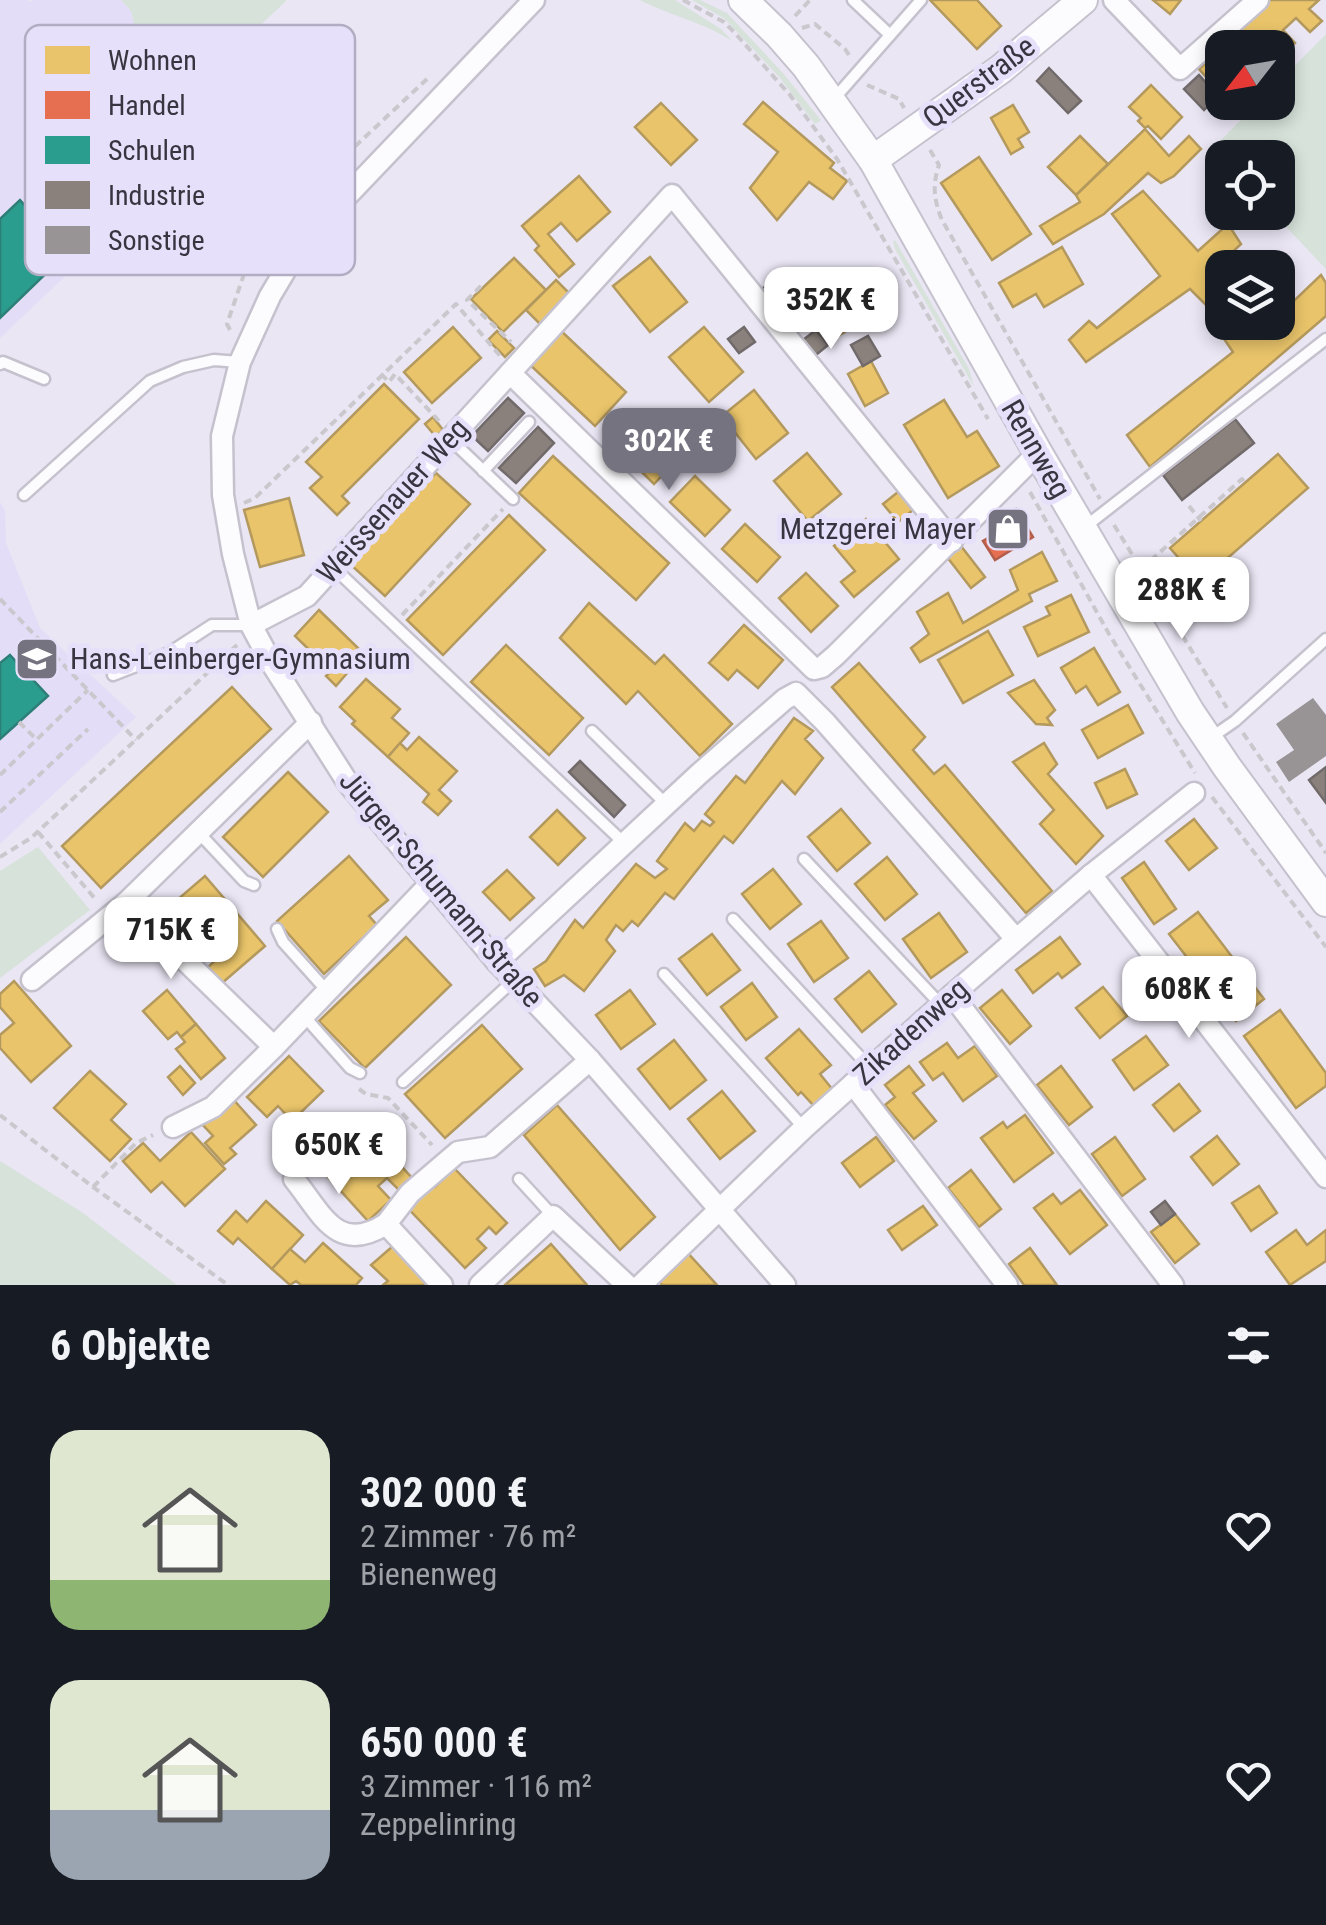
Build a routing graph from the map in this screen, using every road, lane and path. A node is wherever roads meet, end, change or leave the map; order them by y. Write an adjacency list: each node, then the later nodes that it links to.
1 (534, 0): 14 (street, Jürgen-Schumann-Straße)
2 (743, 0): 8 (main road, Rennweg)
3 (853, 0): 9 (lane)
4 (921, 0): 9 (lane)
5 (1083, 0): 12 (main road, Querstraße)
6 (1114, 0): 7 (street)
7 (1258, 0)
8 (778, 35): 10 (path); 11 (main road, Rennweg)
9 (890, 35): 10 (lane)
10 (858, 71): 11 (lane); 12 (path)
11 (832, 100): 13 (main road, Rennweg)
12 (917, 128): 13 (main road, Querstraße); 34 (path)
13 (874, 160): 27 (main road, Rennweg)
14 (355, 187)
15 (282, 275): 19 (street, Jürgen-Schumann-Straße)
16 (481, 286): 18 (path)
17 (1325, 342): 34 (lane)
18 (525, 356): 21 (street, Weissenauer Weg); 37 (street, Weissenauer Weg)
19 (240, 362): 30 (lane); 33 (street, Jürgen-Schumann-Straße)
20 (0, 364): 23 (lane)
21 (510, 373): 22 (path); 26 (street, Weissenauer Weg); 37 (street)
22 (381, 374): 24 (path); 33 (path)
23 (44, 379)
24 (434, 416)
25 (529, 422): 28 (lane)
26 (450, 439): 28 (lane); 38 (street, Weissenauer Weg)
27 (1038, 453): 36 (main road, Rennweg); 37 (street)
28 (483, 470): 31 (lane)
29 (1244, 483): 35 (path)
30 (24, 495)
31 (513, 499): 41 (path)
32 (1189, 506): 35 (path)
33 (226, 510): 42 (street, Jürgen-Schumann-Straße)
34 (1106, 510): 36 (lane); 39 (path)
35 (1200, 519): 39 (path)
36 (1082, 529): 53 (main road, Rennweg)
37 (952, 541)
38 (333, 567): 41 (lane); 42 (street, Weissenauer Weg)
39 (1141, 569): 46 (path)
40 (0, 599): 45 (path)
41 (394, 624): 60 (lane)
42 (252, 625): 44 (lane); 48 (street, Jürgen-Schumann-Straße); 52 (path)
43 (1326, 638): 46 (lane)
44 (113, 675)
45 (88, 690): 51 (path); 52 (path)
46 (1235, 720): 53 (lane); 61 (path)
47 (19, 722): 51 (path)
48 (311, 722): 59 (street); 65 (street, Jürgen-Schumann-Straße)
49 (88, 729): 57 (path)
50 (592, 732): 56 (lane)
51 (37, 740): 54 (path)
52 (136, 740): 58 (path)
53 (1208, 740): 67 (main road, Rennweg)
54 (0, 775)
55 (1194, 792): 64 (street, Zikadenweg)
56 (666, 804): 60 (street); 71 (street)
57 (0, 812)
58 (37, 831): 62 (path); 68 (path)
59 (198, 832): 66 (lane); 68 (street)
60 (624, 843): 72 (street)
61 (1326, 853)
62 (0, 857)
63 (804, 858): 77 (lane)
64 (1091, 874): 71 (street, Zikadenweg); 91 (street)
65 (432, 882): 72 (street, Jürgen-Schumann-Straße); 76 (street)
66 (254, 885)
67 (1326, 902)
68 (118, 910): 74 (street); 79 (street)
69 (733, 919): 81 (lane)
70 (277, 929): 76 (lane)
71 (1016, 939): 77 (street, Zikadenweg)
72 (497, 962): 75 (street, Jürgen-Schumann-Straße)
73 (664, 974): 88 (lane)
74 (32, 980)
75 (513, 980): 80 (street, Jürgen-Schumann-Straße); 83 (lane)
76 (328, 992): 78 (street)
77 (947, 1000): 81 (street, Zikadenweg); 105 (street)
78 (304, 1016): 79 (street); 82 (lane)
79 (274, 1047): 87 (street)
80 (590, 1060): 90 (street); 95 (street, Jürgen-Schumann-Straße)
81 (871, 1069): 84 (street, Zikadenweg)
82 (360, 1073)
83 (404, 1082)
84 (853, 1084): 88 (street, Zikadenweg); 104 (street)
85 (357, 1088): 90 (path)
86 (0, 1115): 94 (path)
87 (173, 1127)
88 (804, 1128): 95 (street, Zikadenweg)
89 (136, 1143): 94 (path)
90 (447, 1161): 97 (street)
91 (1326, 1177)
92 (294, 1179): 97 (street)
93 (519, 1179): 96 (lane)
94 (94, 1187): 98 (path)
95 (719, 1211): 102 (street, Zikadenweg); 103 (street, Jürgen-Schumann-Straße)
96 (552, 1216): 100 (street); 101 (street)
97 (386, 1224): 99 (street)
98 (228, 1285)
99 (442, 1285)
100 (480, 1285)
101 (628, 1285)
102 (640, 1285)
103 (785, 1285)
104 (1007, 1285)
105 (1173, 1285)

